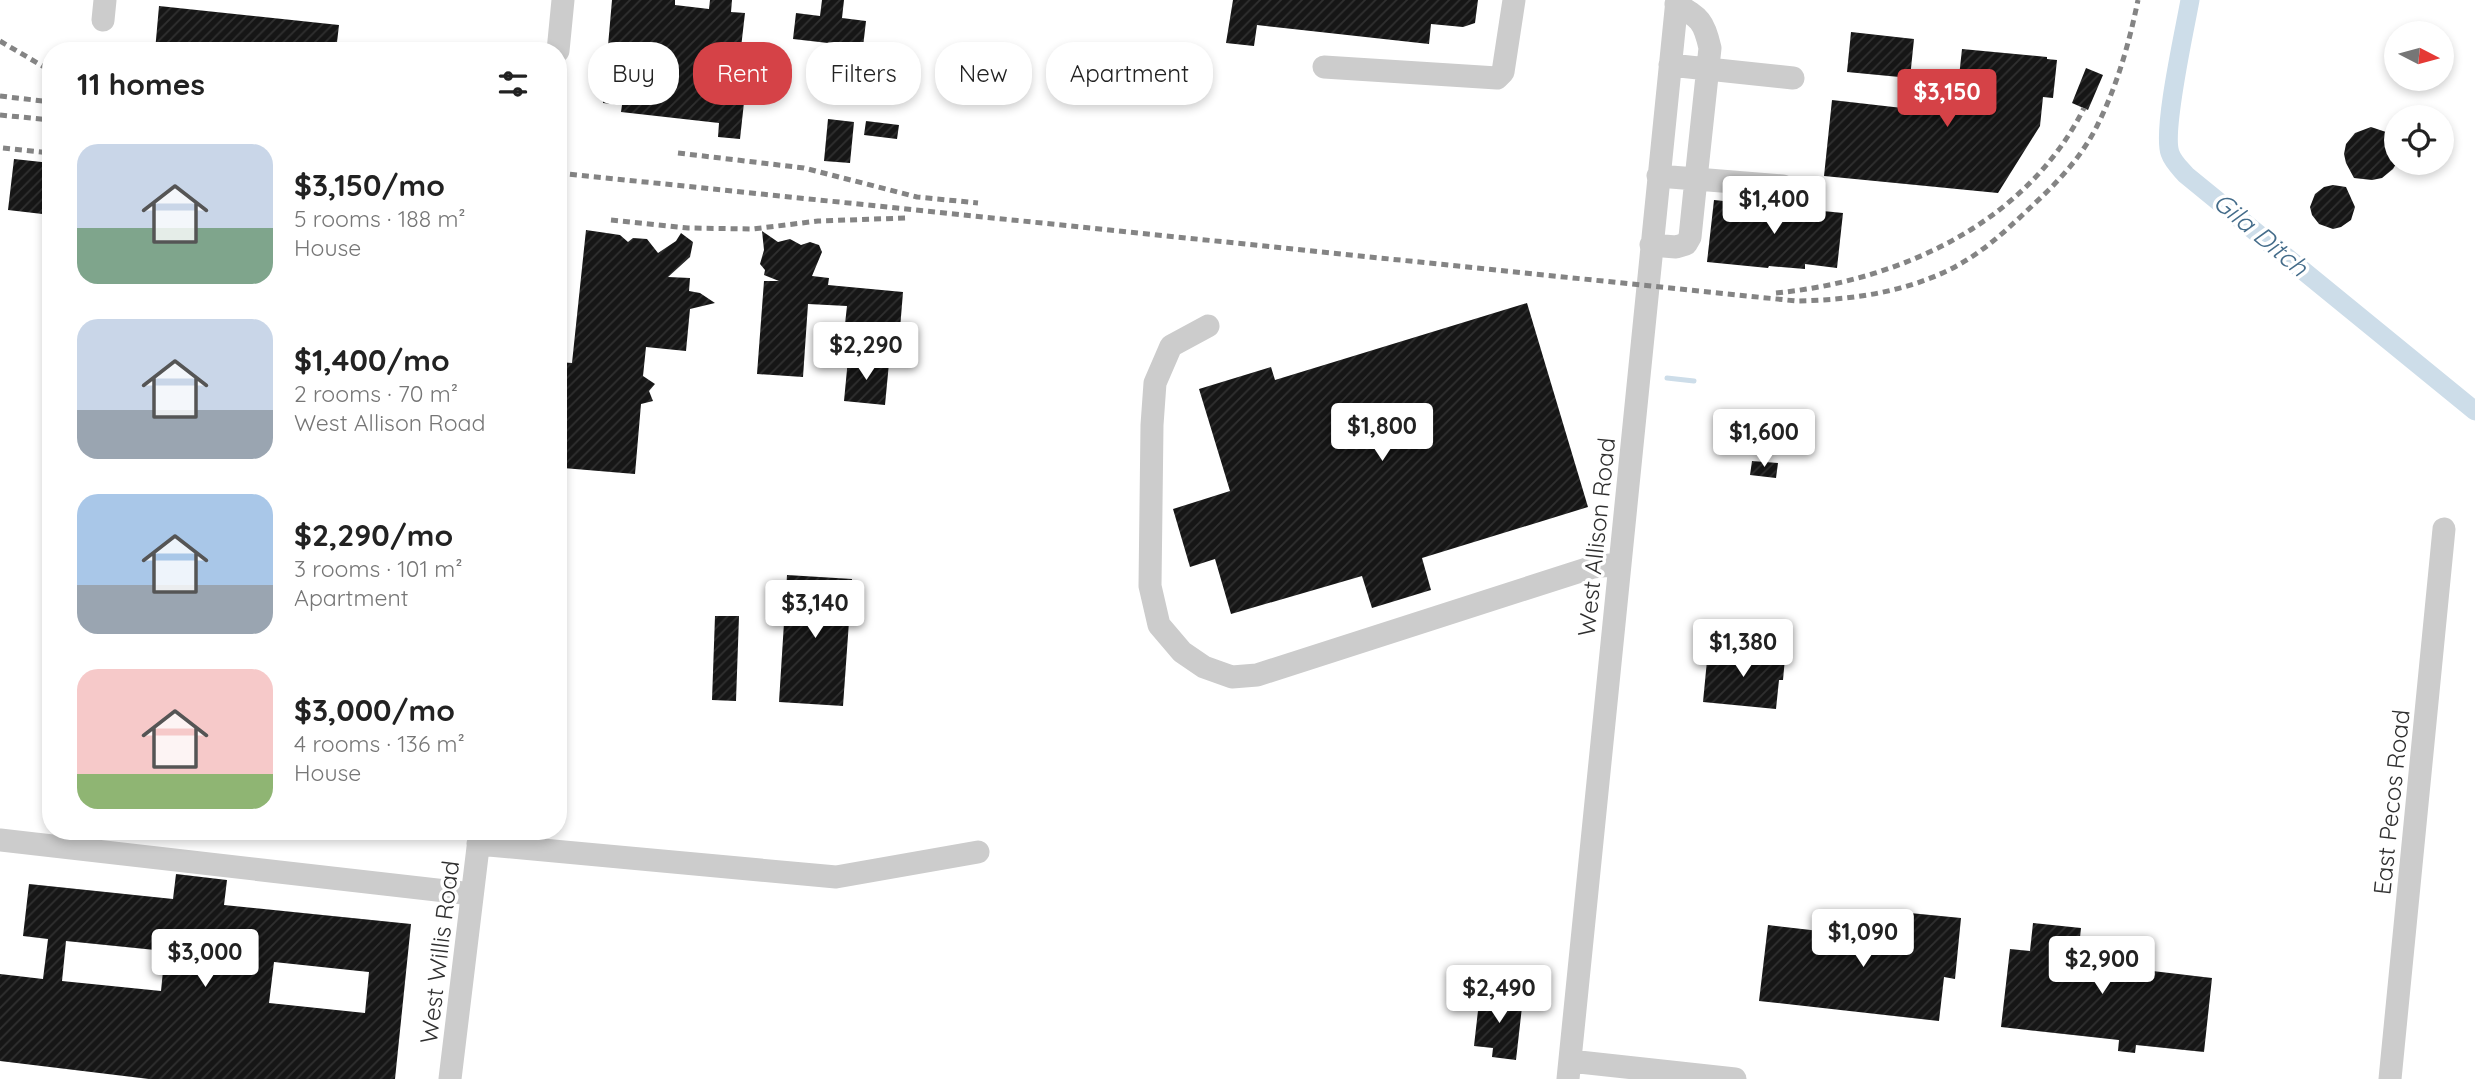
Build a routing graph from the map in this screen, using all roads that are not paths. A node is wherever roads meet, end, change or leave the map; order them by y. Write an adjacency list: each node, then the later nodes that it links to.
1 (563, 0): 4 (street)
2 (1514, 0): 6 (street)
3 (1677, 2): 5 (street, West Allison Road); 7 (street)
4 (559, 42)
5 (1670, 65): 7 (street); 9 (street, West Allison Road)
6 (1325, 67)
7 (1707, 69): 8 (street); 10 (street)
8 (1793, 78)
9 (1658, 176): 10 (street); 12 (street, West Allison Road)
10 (1696, 179): 11 (street); 12 (street)
11 (1783, 186)
12 (1651, 245): 15 (street, West Allison Road)
13 (1208, 326): 15 (street)
14 (2444, 529): 24 (street, East Pecos Road)
15 (1619, 564): 21 (street, West Allison Road)
16 (0, 840): 20 (street)
17 (479, 840): 20 (street, West Willis Road)
18 (497, 840): 19 (street)
19 (978, 852)
20 (472, 894): 22 (street, West Willis Road)
21 (1569, 1070): 23 (street)
22 (450, 1079)
23 (1735, 1079)
24 (2390, 1079)

